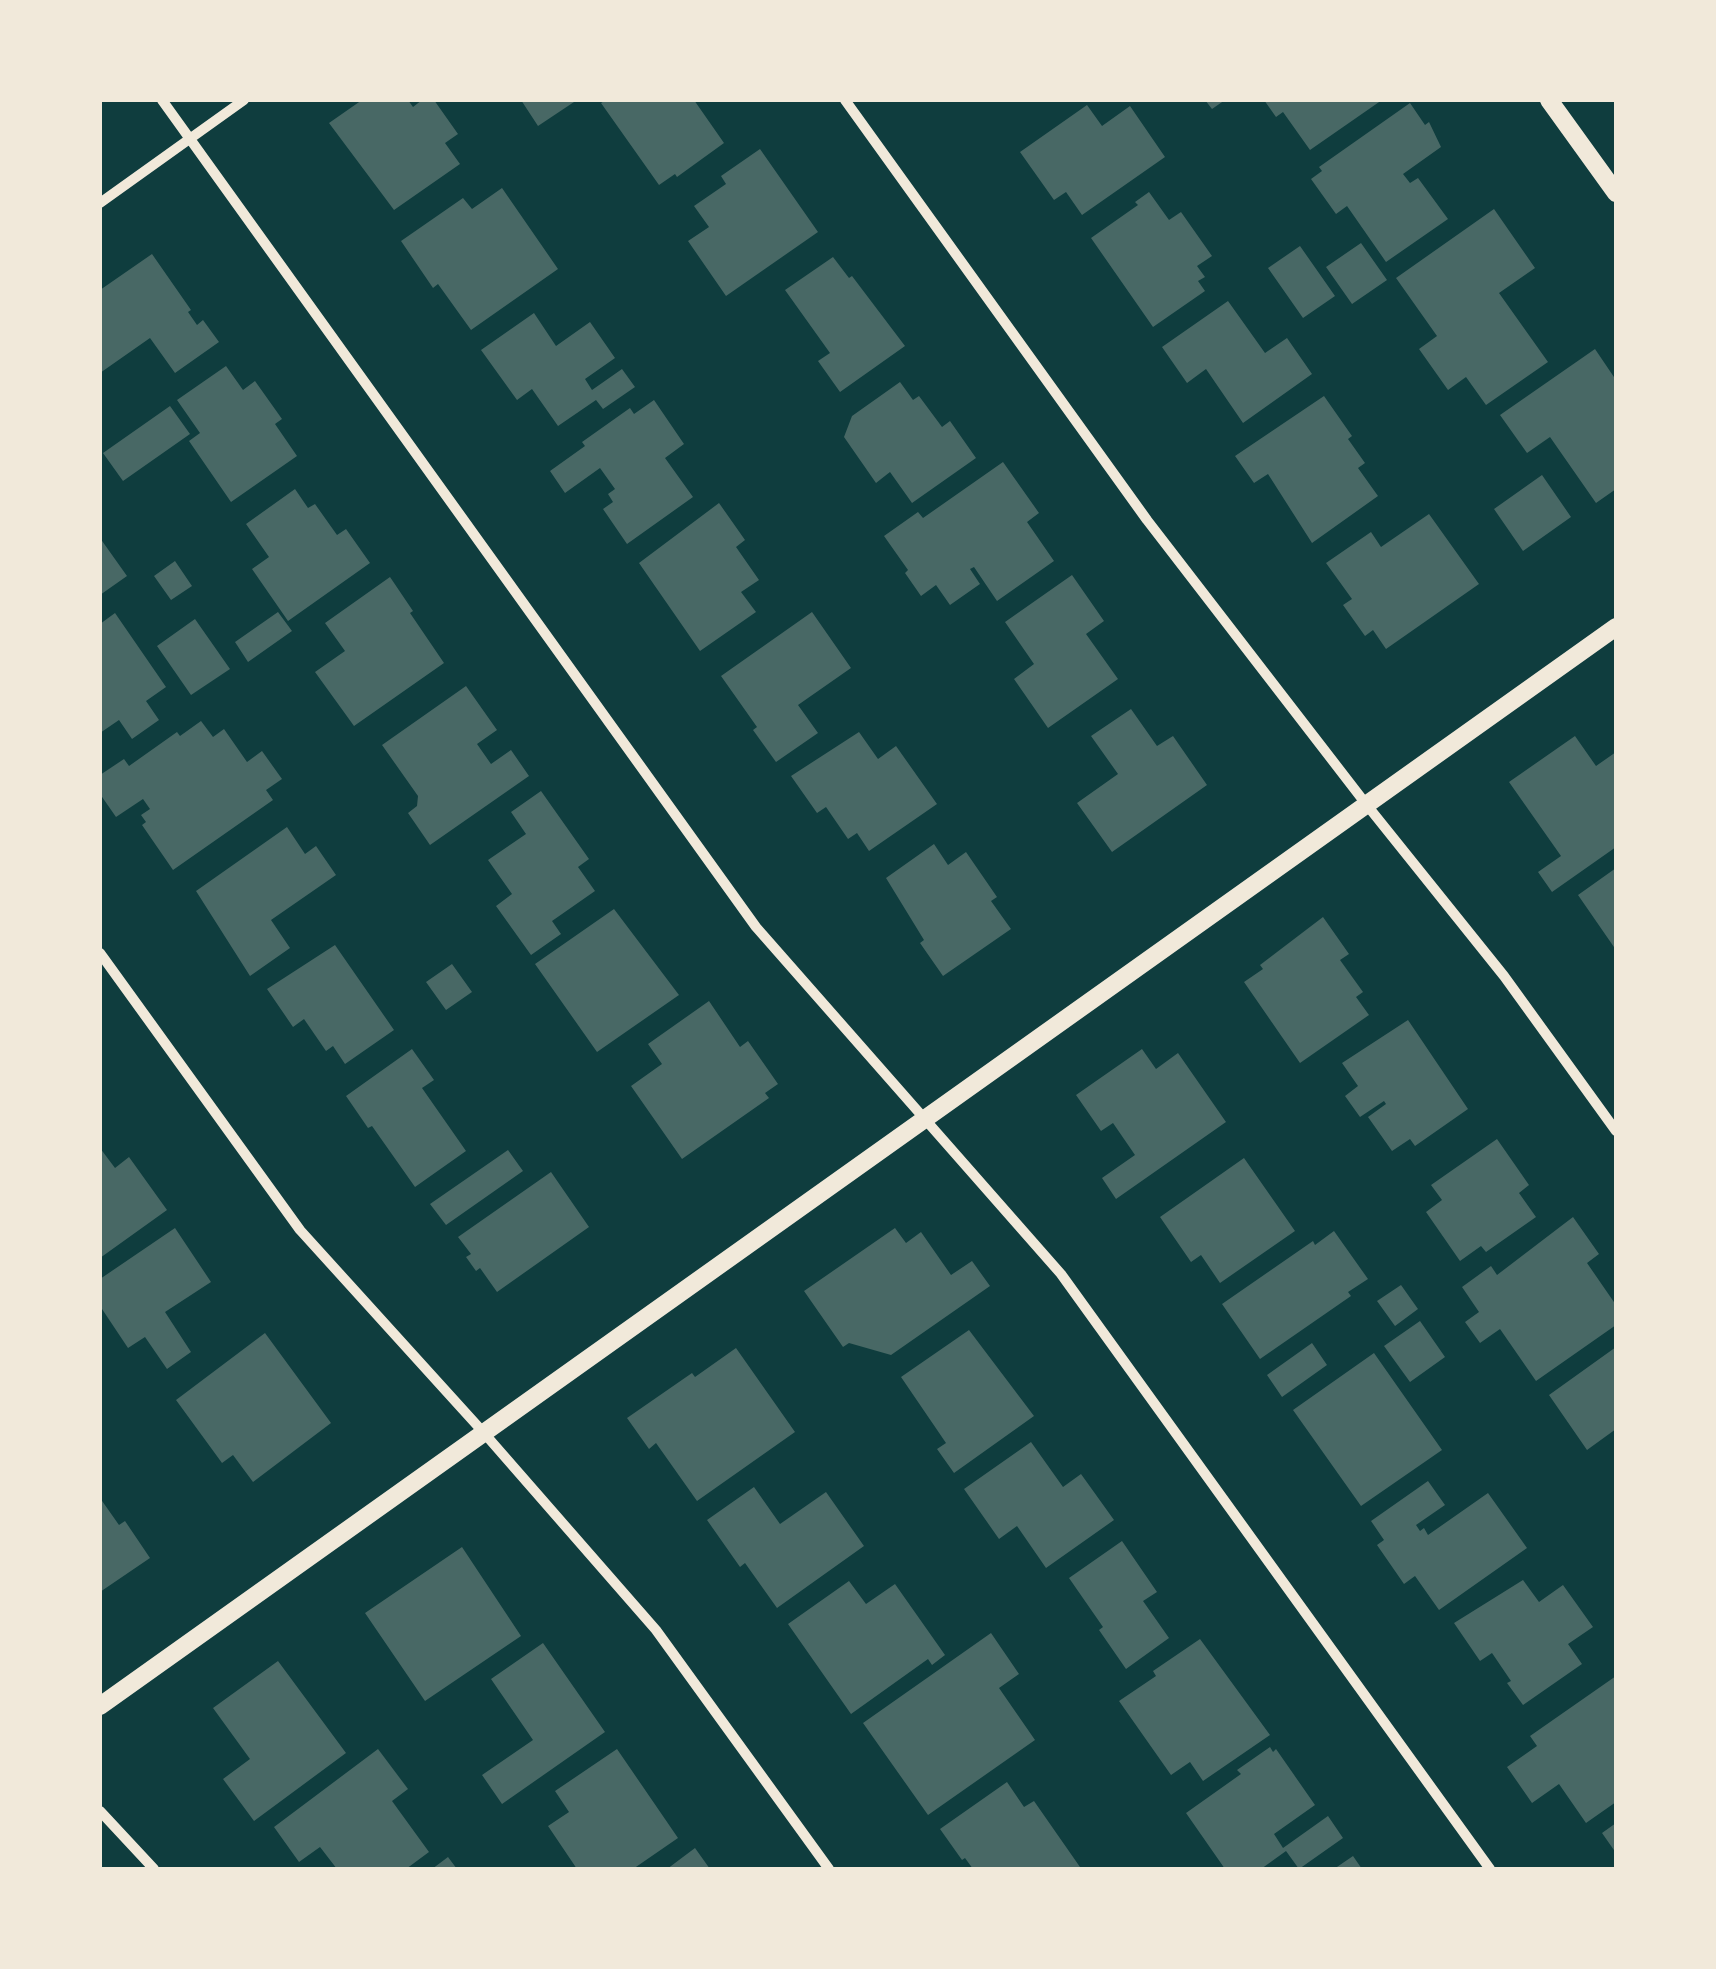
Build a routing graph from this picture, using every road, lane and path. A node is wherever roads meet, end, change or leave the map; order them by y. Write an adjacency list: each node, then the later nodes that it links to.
1 (162, 100): 5 (street)
2 (244, 100): 5 (street)
3 (845, 100): 9 (street)
4 (1549, 100): 6 (street)
5 (190, 138): 7 (street); 11 (street)
6 (1616, 193)
7 (100, 202)
8 (1616, 627): 9 (street)
9 (1366, 804): 11 (street); 12 (street)
10 (100, 953): 13 (street)
11 (925, 1119): 13 (street); 18 (street)
12 (1616, 1131)
13 (484, 1432): 14 (street); 17 (street)
14 (100, 1706)
15 (100, 1811): 16 (street)
16 (154, 1869)
17 (829, 1869)
18 (1490, 1869)

